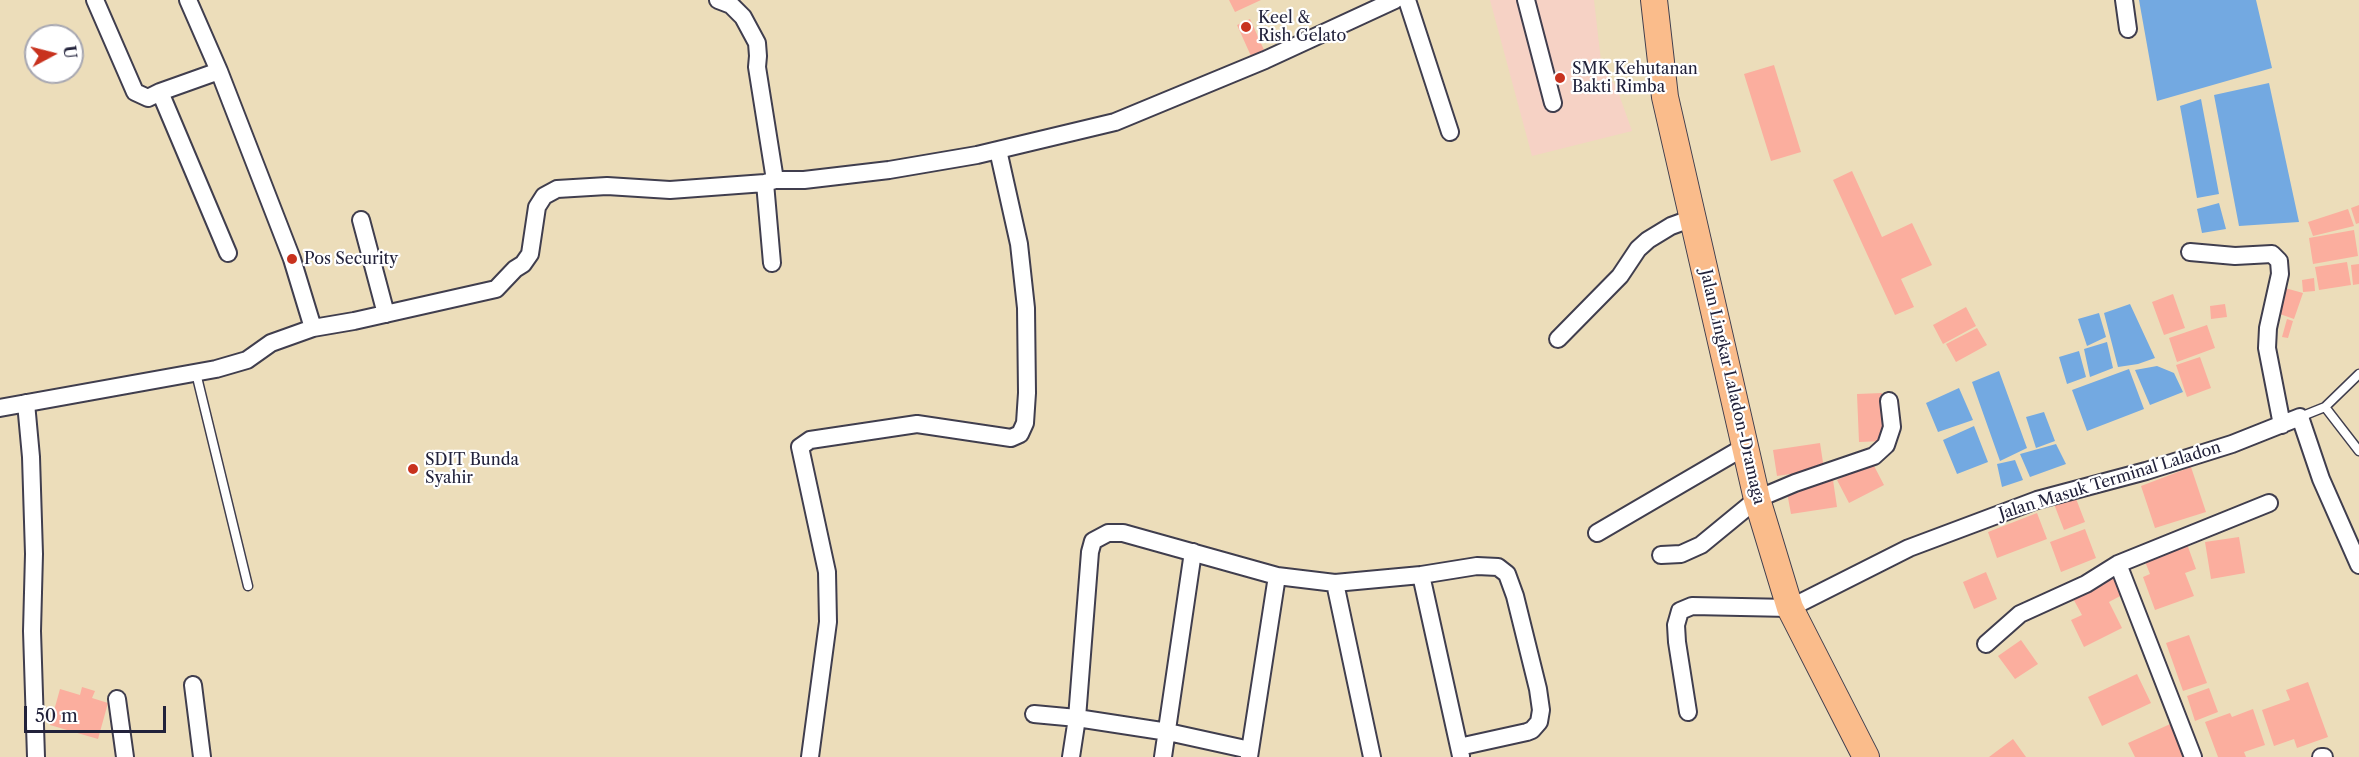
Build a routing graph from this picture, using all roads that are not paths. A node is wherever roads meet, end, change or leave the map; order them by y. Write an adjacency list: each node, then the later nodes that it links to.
1 (95, 0): 11 (street)
2 (188, 0): 10 (street)
3 (1395, 0): 14 (street)
4 (1407, 0): 13 (street)
5 (1526, 0): 12 (street)
6 (1654, 0): 16 (main road, Jalan Lingkar Laladon-Dramaga)
7 (2124, 0): 9 (street)
8 (724, 3): 15 (street)
9 (2128, 29)
10 (219, 71): 11 (street); 22 (street)
11 (160, 92): 19 (street)
12 (1553, 103)
13 (1450, 132)
14 (998, 150): 15 (street); 58 (street)
15 (770, 181): 20 (street); 21 (street)
16 (1693, 218): 23 (street); 32 (main road, Jalan Lingkar Laladon-Dramaga)
17 (361, 220): 21 (street)
18 (2190, 252): 31 (street)
19 (228, 253)
20 (771, 263)
21 (386, 314): 22 (street)
22 (313, 328): 24 (street)
23 (1558, 339)
24 (196, 373): 27 (street); 44 (lane)
25 (2359, 374): 28 (lane)
26 (1889, 401): 34 (street)
27 (26, 403): 29 (street); 55 (street)
28 (2325, 407): 30 (lane); 33 (lane)
29 (0, 408)
30 (2300, 417): 31 (street, Jalan Masuk Terminal Laladon); 40 (street)
31 (2282, 425): 45 (street, Jalan Masuk Terminal Laladon)
32 (1746, 446): 34 (main road, Jalan Lingkar Laladon-Dramaga); 36 (street)
33 (2359, 451)
34 (1757, 499): 38 (street); 45 (main road, Jalan Lingkar Laladon-Dramaga)
35 (2269, 503): 39 (street)
36 (1597, 533)
37 (1193, 552): 42 (street); 51 (street); 52 (street)
38 (1661, 555)
39 (2118, 564): 46 (street); 63 (street)
40 (2359, 565)
41 (1421, 575): 43 (street); 53 (street); 53 (street)
42 (1277, 576): 43 (street); 54 (street)
43 (1335, 583): 61 (street)
44 (248, 586)
45 (1790, 608): 49 (street); 62 (main road, Jalan Lingkar Laladon-Dramaga)
46 (1986, 644)
47 (193, 685): 57 (street)
48 (117, 699): 56 (street)
49 (1688, 712)
50 (1034, 714): 51 (street)
51 (1077, 718): 52 (street); 59 (street)
52 (1168, 732): 54 (street); 60 (street)
53 (1460, 752)
54 (1249, 754)
55 (36, 757)
56 (125, 757)
57 (202, 757)
58 (810, 757)
59 (1071, 757)
60 (1163, 757)
61 (1372, 757)
62 (1866, 757)
63 (2193, 757)

